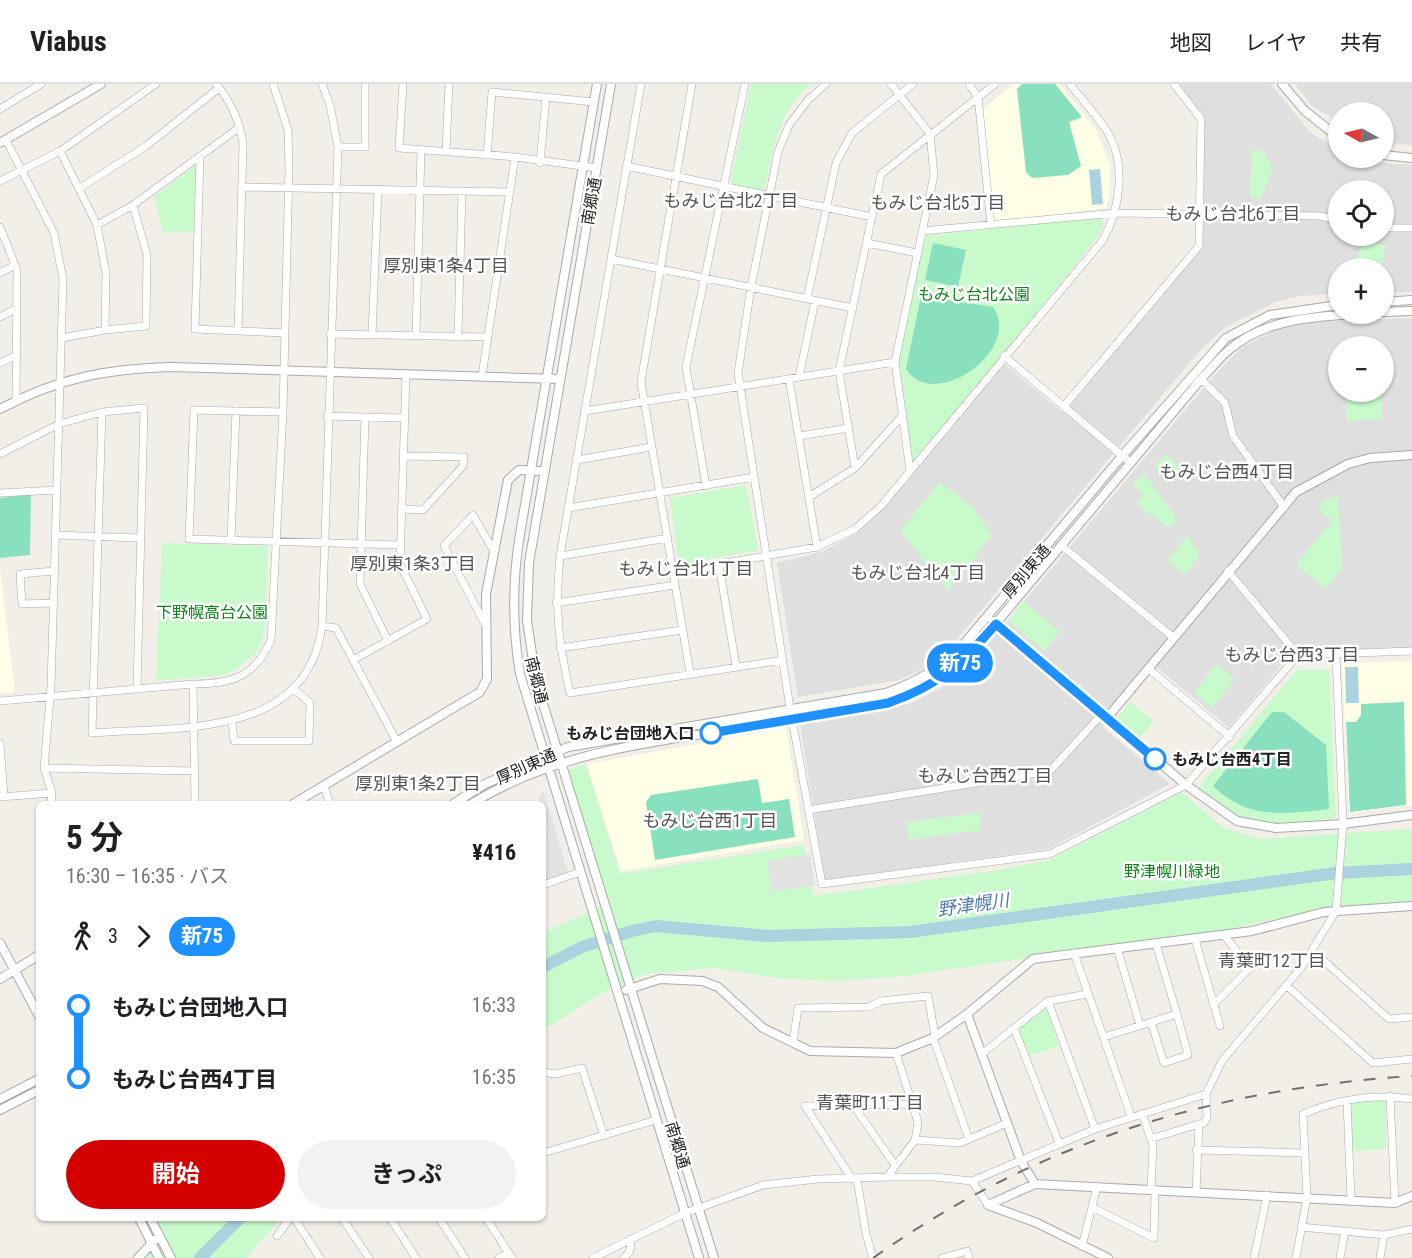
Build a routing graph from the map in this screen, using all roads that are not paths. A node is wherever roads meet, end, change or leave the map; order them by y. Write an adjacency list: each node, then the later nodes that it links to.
1 (41, 84): 27 (street)
2 (101, 84): 31 (street)
3 (156, 84): 34 (street)
4 (273, 84): 52 (street)
5 (322, 84): 32 (street)
6 (365, 84): 32 (street)
7 (403, 84): 33 (street)
8 (449, 84): 35 (street)
9 (597, 84): 26 (street, 南郷通)
10 (611, 84): 44 (street, 南郷通)
11 (641, 84): 42 (street)
12 (692, 84): 46 (street)
13 (745, 84): 50 (street)
14 (826, 84): 57 (street)
15 (891, 84): 23 (street)
16 (913, 84): 23 (street)
17 (969, 84): 24 (street)
18 (995, 84): 24 (street)
19 (1070, 84): 60 (street)
20 (1174, 84): 61 (street)
21 (1282, 84): 29 (street)
22 (218, 86): 28 (street); 51 (street)
23 (900, 94): 30 (street); 59 (street)
24 (978, 97): 30 (street); 65 (street)
25 (546, 98): 26 (street); 36 (street); 41 (street)
26 (594, 102): 43 (street, 南郷通)
27 (0, 109)
28 (240, 127): 38 (street); 48 (street)
29 (1328, 129)
30 (930, 134): 62 (street); 69 (street)
31 (3, 142): 45 (street)
32 (338, 147): 49 (street)
33 (421, 150): 35 (street); 54 (street)
34 (60, 151): 45 (street); 51 (street)
35 (446, 151): 36 (street)
36 (487, 155): 39 (street)
37 (1394, 156): 40 (street)
38 (200, 157): 58 (street); 89 (street)
39 (515, 158): 41 (street); 56 (street)
40 (1412, 158)
41 (540, 163): 43 (street)
42 (626, 166): 46 (street); 72 (street)
43 (583, 167): 44 (street); 107 (street, 南郷通)
44 (597, 168): 108 (street, 南郷通)
45 (22, 170): 47 (street); 96 (street)
46 (675, 177): 50 (street); 74 (street)
47 (0, 181)
48 (243, 187): 52 (street); 89 (street)
49 (336, 187): 52 (street); 53 (street); 91 (street)
50 (723, 187): 57 (street); 76 (street)
51 (80, 188): 64 (street)
52 (288, 188): 90 (street)
53 (378, 189): 54 (street); 93 (street)
54 (420, 190): 55 (street); 92 (street)
55 (462, 192): 56 (street); 94 (street)
56 (510, 192): 95 (street)
57 (770, 197): 59 (street); 77 (street)
58 (133, 205): 64 (street); 88 (street)
59 (826, 208): 62 (street); 78 (street)
60 (1116, 213): 61 (street); 65 (street); 98 (street)
61 (1200, 214): 63 (street); 116 (street)
62 (872, 217): 70 (street)
63 (1328, 218)
64 (97, 225): 88 (street)
65 (991, 225): 69 (street)
66 (0, 227): 73 (street)
67 (1394, 228): 68 (street)
68 (1412, 228)
69 (922, 231): 71 (street)
70 (867, 243): 71 (street); 83 (street)
71 (917, 253): 99 (street)
72 (611, 259): 74 (street); 119 (street)
73 (15, 265): 75 (street); 82 (street)
74 (661, 268): 76 (street); 115 (street)
75 (0, 273)
76 (705, 277): 77 (street); 113 (street)
77 (751, 287): 78 (street); 112 (street)
78 (811, 300): 83 (street); 106 (street)
79 (1412, 300): 80 (street)
80 (1394, 301)
81 (1328, 306): 133 (street, 厚別東通)
82 (17, 308): 87 (street); 97 (street)
83 (853, 308): 102 (street)
84 (1412, 311): 85 (street)
85 (1394, 312)
86 (1328, 315): 110 (street, 厚別東通)
87 (0, 317)
88 (105, 330): 96 (street)
89 (238, 331): 90 (street)
90 (285, 333): 101 (street)
91 (330, 334): 93 (street); 103 (street)
92 (416, 334): 93 (street); 94 (street)
93 (372, 335)
94 (458, 335): 95 (street)
95 (488, 337): 105 (street)
96 (62, 338): 111 (street)
97 (17, 355): 100 (street); 114 (street)
98 (1004, 357): 116 (street); 138 (street)
99 (895, 362): 102 (street); 122 (street)
100 (0, 363)
101 (284, 370): 103 (street); 111 (street); 121 (street)
102 (839, 371): 106 (street); 127 (street)
103 (329, 372): 104 (street); 123 (street)
104 (406, 375): 105 (street); 125 (street)
105 (482, 376): 107 (street)
106 (799, 377): 109 (street)
107 (547, 378): 108 (street); 136 (street, 南郷通)
108 (560, 379): 139 (street, 南郷通)
109 (789, 379): 112 (street); 128 (street)
110 (1202, 379): 135 (street, 厚別東通); 146 (street)
111 (61, 382): 114 (street); 126 (street)
112 (740, 387): 113 (street); 140 (street)
113 (690, 394): 115 (street); 141 (street)
114 (16, 400): 117 (street)
115 (644, 402): 119 (street); 129 (street)
116 (1064, 406): 133 (street)
117 (0, 409)
118 (236, 411): 121 (street); 153 (street); 153 (street)
119 (585, 411): 134 (street)
120 (102, 412): 126 (street); 150 (street); 151 (street)
121 (283, 412): 154 (street)
122 (903, 415): 137 (street); 138 (street)
123 (327, 416): 124 (street); 155 (street)
124 (365, 417): 125 (street); 156 (street)
125 (404, 418): 132 (street)
126 (59, 424): 130 (street); 142 (street)
127 (849, 428): 128 (street); 137 (street)
128 (799, 436): 145 (street)
129 (651, 447): 134 (street); 144 (street)
130 (0, 454)
131 (1412, 455): 146 (street)
132 (403, 456): 148 (street); 148 (street)
133 (1122, 456): 135 (street); 170 (street, 厚別東通)
134 (577, 460): 147 (street)
135 (1131, 463): 158 (street, 厚別東通)
136 (531, 468): 139 (street); 160 (street); 201 (street, 南郷通)
137 (855, 468): 145 (street)
138 (910, 470): 159 (street)
139 (545, 471): 200 (street, 南郷通)
140 (754, 477): 141 (street); 162 (street)
141 (706, 486): 144 (street)
142 (57, 490): 143 (street); 149 (street)
143 (0, 493)
144 (660, 494): 147 (street); 152 (street)
145 (809, 497): 159 (street)
146 (1284, 507): 164 (street)
147 (568, 508): 161 (street)
148 (401, 509): 157 (street)
149 (56, 535): 150 (street); 165 (street)
150 (98, 536): 151 (street); 189 (street)
151 (139, 538): 187 (street)
152 (668, 538): 161 (street); 166 (street)
153 (231, 540): 154 (street)
154 (276, 542): 155 (street); 186 (street)
155 (324, 543): 156 (street); 172 (street)
156 (361, 544): 157 (street); 176 (street)
157 (400, 545): 176 (street)
158 (1062, 546): 171 (street, 厚別東通); 175 (street)
159 (818, 547): 162 (street)
160 (493, 550): 173 (street); 173 (street)
161 (560, 556): 169 (street)
162 (767, 557): 163 (street); 182 (street)
163 (719, 566): 166 (street); 183 (street)
164 (1228, 571): 175 (street); 179 (street)
165 (54, 572): 168 (street); 168 (street)
166 (673, 572): 167 (street)
167 (675, 585): 169 (street); 174 (street)
168 (53, 603): 190 (street)
169 (556, 603): 177 (street)
170 (988, 617): 171 (street); 192 (street, 厚別東通)
171 (996, 624): 193 (street); 194 (street, 厚別東通)
172 (322, 626): 181 (street); 188 (street)
173 (486, 626): 198 (street)
174 (682, 630): 177 (street); 185 (street)
175 (1174, 638): 184 (street)
176 (388, 641): 181 (street)
177 (560, 648): 185 (street)
178 (1412, 651): 180 (street)
179 (1298, 655): 180 (street); 197 (street)
180 (1336, 655): 219 (street)
181 (353, 660): 198 (street)
182 (783, 660): 183 (street); 192 (street)
183 (736, 666): 185 (street)
184 (1149, 669): 193 (street); 197 (street)
185 (690, 673)
186 (193, 684): 187 (street); 196 (street)
187 (137, 689): 189 (street)
188 (294, 689): 195 (street); 195 (street)
189 (94, 694): 190 (street); 196 (street)
190 (50, 695): 191 (street); 205 (street)
191 (0, 701)
192 (790, 708): 194 (street); 200 (street, 厚別東通)
193 (1104, 716): 207 (street); 217 (street)
194 (792, 719): 203 (street, 厚別東通); 217 (street)
195 (232, 722): 196 (street)
196 (194, 725): 206 (street)
197 (1230, 736): 207 (street)
198 (397, 742): 208 (street)
199 (0, 743): 202 (street)
200 (557, 751): 201 (street, 厚別東通); 203 (street, 南郷通)
201 (545, 756): 204 (street, 南郷通); 215 (street, 厚別東通)
202 (1, 761): 210 (street)
203 (560, 762): 204 (street, 厚別東通); 235 (street, 南郷通)
204 (548, 766): 216 (street, 厚別東通); 220 (street, 南郷通)
205 (44, 768): 206 (street); 209 (street)
206 (195, 771): 212 (street)
207 (1186, 785): 217 (street); 219 (street)
208 (324, 786): 213 (street); 214 (street)
209 (52, 793): 210 (street); 211 (street)
210 (2, 796)
211 (51, 801)
212 (195, 801)
213 (298, 801)
214 (329, 801)
215 (458, 801)
216 (477, 801)
217 (808, 810)
218 (1412, 815): 219 (street)
219 (1342, 824): 222 (street)
220 (580, 872): 221 (street); 236 (street, 南郷通)
221 (546, 884)
222 (1337, 906): 223 (street); 224 (street); 229 (street)
223 (1412, 906)
224 (1224, 935): 225 (street); 239 (street)
225 (1195, 939): 227 (street); 239 (street)
226 (0, 943): 232 (street)
227 (1156, 944): 228 (street); 242 (street)
228 (1117, 948): 230 (street); 245 (street)
229 (1313, 951): 234 (street); 243 (street)
230 (1074, 953): 237 (street); 241 (street)
231 (36, 958): 232 (street)
232 (14, 970): 233 (street); 240 (street)
233 (0, 979)
234 (1286, 985): 253 (street); 257 (street)
235 (631, 988): 236 (street); 250 (street); 295 (street, 南郷通)
236 (617, 993): 267 (street, 南郷通)
237 (1088, 994): 238 (street); 249 (street)
238 (1048, 1001): 247 (street); 270 (street)
239 (1213, 1005): 246 (street)
240 (36, 1010)
241 (967, 1014): 248 (street); 252 (street)
242 (1177, 1014): 244 (street); 244 (street)
243 (1412, 1017)
244 (1151, 1022): 245 (street)
245 (1140, 1025): 249 (street)
246 (1220, 1026)
247 (1014, 1028): 252 (street); 275 (street)
248 (934, 1037): 250 (street); 251 (street); 272 (street)
249 (1104, 1037): 266 (street)
250 (793, 1043): 251 (street)
251 (896, 1053): 262 (street)
252 (983, 1053): 268 (street)
253 (1412, 1059)
254 (546, 1072): 271 (street)
255 (36, 1081): 259 (street)
256 (36, 1092): 264 (street)
257 (1206, 1094): 265 (street); 269 (street)
258 (1390, 1096): 260 (street); 261 (street); 292 (street)
259 (0, 1099)
260 (1412, 1100)
261 (1347, 1101): 278 (street); 291 (street)
262 (914, 1104): 263 (street); 274 (street)
263 (853, 1105): 280 (street); 282 (street)
264 (0, 1110)
265 (1142, 1113): 266 (street); 273 (street)
266 (1131, 1116): 270 (street)
267 (657, 1120): 271 (street); 296 (street, 南郷通)
268 (1007, 1123): 272 (street); 279 (street)
269 (1199, 1125): 273 (street); 276 (street)
270 (1095, 1129): 275 (street)
271 (604, 1136): 277 (street)
272 (969, 1139): 274 (street)
273 (1150, 1139): 286 (street)
274 (915, 1140): 280 (street)
275 (1059, 1143): 279 (street)
276 (1197, 1150): 278 (street); 287 (street)
277 (546, 1151)
278 (1305, 1153): 289 (street)
279 (1021, 1161): 283 (street); 284 (street)
280 (895, 1166): 281 (street)
281 (887, 1177): 282 (street); 283 (street)
282 (854, 1179): 295 (street); 327 (street)
283 (972, 1181): 293 (street)
284 (1035, 1184): 285 (street); 293 (street)
285 (1096, 1187): 286 (street); 294 (street)
286 (1153, 1190): 287 (street); 294 (street)
287 (1196, 1192): 288 (street)
288 (1267, 1195): 289 (street); 331 (street)
289 (1307, 1197): 291 (street); 305 (street)
290 (1412, 1197): 292 (street)
291 (1351, 1200): 292 (street)
292 (1395, 1203)
293 (988, 1205): 313 (street)
294 (1092, 1207): 313 (street)
295 (697, 1208): 296 (street); 326 (street, 南郷通)
296 (685, 1213): 311 (street); 325 (street, 南郷通)
297 (141, 1221): 312 (street)
298 (152, 1221): 309 (street)
299 (290, 1221): 310 (street)
300 (294, 1221): 318 (street)
301 (344, 1221): 319 (street)
302 (392, 1221): 320 (street)
303 (441, 1221): 321 (street)
304 (488, 1221): 315 (street)
305 (1301, 1227): 307 (street); 332 (street)
306 (1412, 1229): 308 (street)
307 (1345, 1231): 308 (street); 333 (street)
308 (1384, 1235): 334 (street)
309 (160, 1236): 312 (street); 317 (street)
310 (277, 1236)
311 (631, 1239): 323 (street); 324 (street)
312 (152, 1243): 314 (street); 316 (street)
313 (1082, 1246): 330 (street)
314 (158, 1256)
315 (511, 1256): 322 (street)
316 (138, 1258)
317 (171, 1258)
318 (320, 1258)
319 (369, 1258)
320 (416, 1258)
321 (465, 1258)
322 (499, 1258)
323 (593, 1258)
324 (624, 1258)
325 (699, 1258)
326 (714, 1258)
327 (873, 1258)
328 (942, 1258): 329 (street)
329 (969, 1258)
330 (1108, 1258)
331 (1254, 1258)
332 (1296, 1258)
333 (1340, 1258)
334 (1380, 1258)

